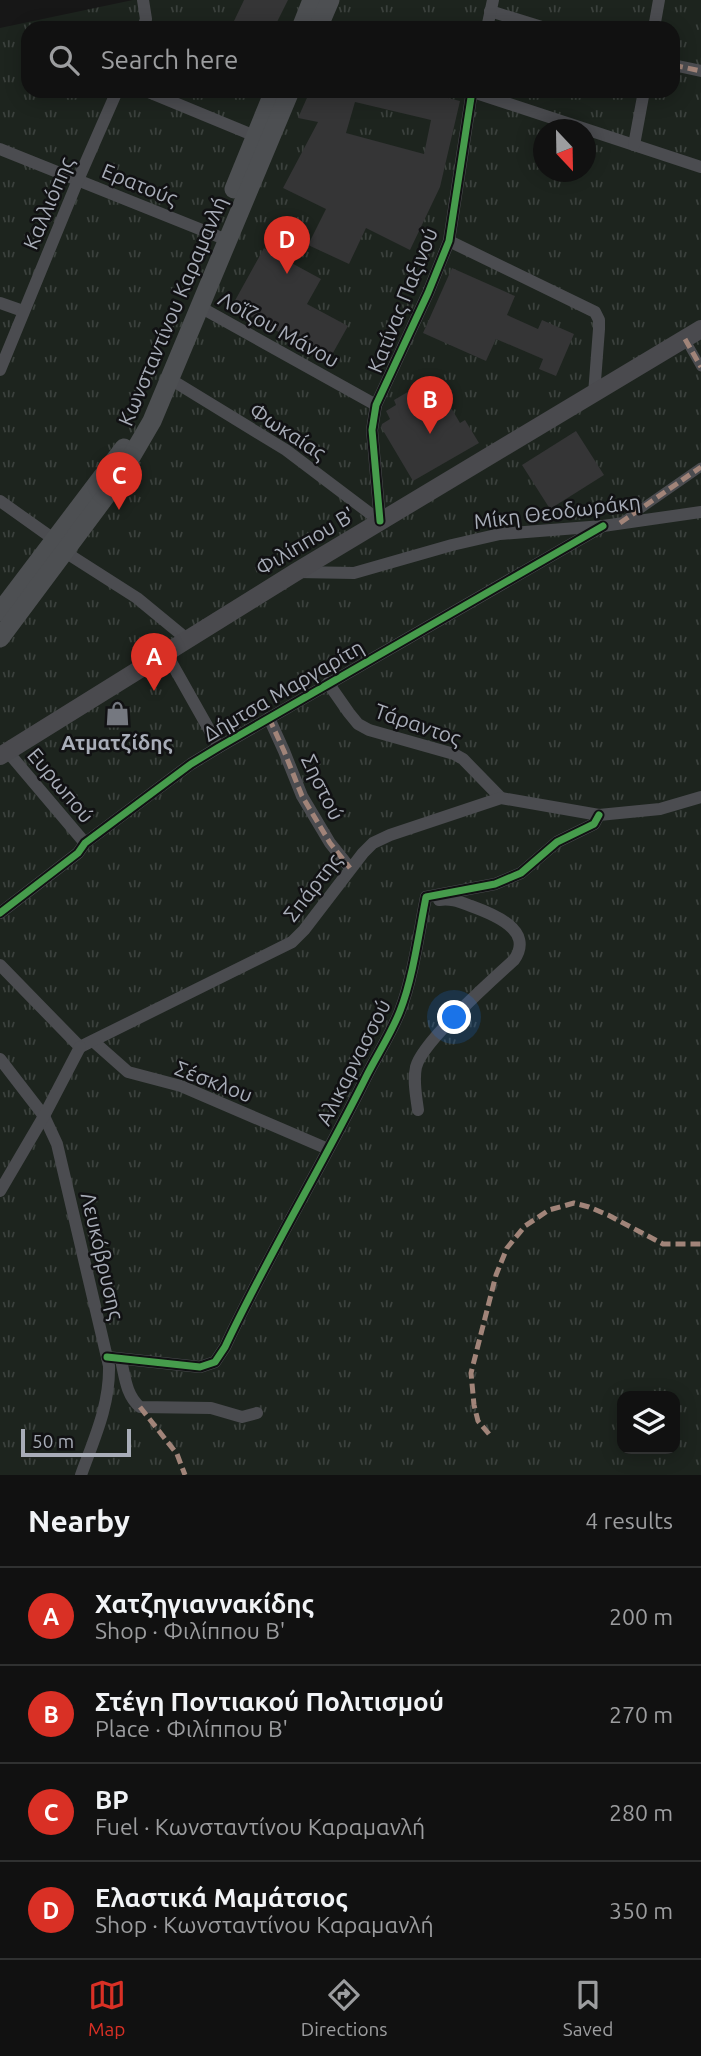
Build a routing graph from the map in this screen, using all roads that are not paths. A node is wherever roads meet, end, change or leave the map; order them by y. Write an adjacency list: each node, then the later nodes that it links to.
1 (143, 0): 6 (street)
2 (313, 0): 7 (main road)
3 (330, 0): 8 (main road)
4 (659, 0): 10 (street)
5 (491, 6): 9 (street)
6 (145, 21)
7 (303, 21)
8 (321, 21)
9 (528, 21)
10 (655, 21)
11 (680, 66): 12 (street)
12 (701, 71)
13 (114, 98): 24 (street, Καλλιόπης)
14 (163, 98): 20 (street)
15 (271, 98): 20 (main road, Κωνσταντίνου Καραμανλή)
16 (287, 98): 25 (main road, Κωνσταντίνου Καραμανλή)
17 (471, 98): 26 (street, Κατίνας Παξινού)
18 (493, 98): 21 (street)
19 (643, 98): 21 (street)
20 (255, 136): 25 (main road, Κωνσταντίνου Καραμανλή)
21 (634, 145): 23 (street)
22 (0, 149): 24 (street, Ερατούς)
23 (701, 167)
24 (78, 180): 25 (street, Ερατούς); 29 (street, Καλλιόπης)
25 (221, 238): 28 (main road, Κωνσταντίνου Καραμανλή); 43 (main road, Κωνσταντίνου Καραμανλή)
26 (449, 241): 35 (street); 36 (street, Κατίνας Παξινού)
27 (0, 303): 29 (street)
28 (200, 307): 34 (main road, Κωνσταντίνου Καραμανλή); 36 (street, Λοΐζου Μάνου)
29 (23, 311): 33 (street, Καλλιόπης)
30 (701, 329): 31 (main road, Φιλίππου Β')
31 (685, 339): 32 (street); 35 (main road, Φιλίππου Β')
32 (701, 367)
33 (0, 370)
34 (170, 379): 40 (street, Φωκαίας); 43 (main road, Κωνσταντίνου Καραμανλή)
35 (594, 394): 40 (main road, Φιλίππου Β')
36 (376, 405): 40 (street, Κατίνας Παξινού)
37 (701, 467): 41 (street)
38 (0, 501): 43 (street)
39 (701, 512): 41 (street, Μίκη Θεοδωράκη)
40 (380, 521): 44 (main road, Φιλίππου Β')
41 (620, 523): 42 (street, Μίκη Θεοδωράκη)
42 (603, 526): 44 (street, Μίκη Θεοδωράκη); 49 (street, Δήμτσα Μαργαρίτη)
43 (60, 546): 45 (main road, Κωνσταντίνου Καραμανλή); 46 (main road, Κωνσταντίνου Καραμανλή); 47 (street)
44 (296, 572): 47 (main road, Φιλίππου Β')
45 (0, 612)
46 (0, 638)
47 (188, 640): 48 (main road, Φιλίππου Β')
48 (166, 653): 51 (street); 52 (main road, Φιλίππου Β')
49 (328, 683): 50 (street, Δήμτσα Μαργαρίτη); 54 (street, Τάραντος)
50 (269, 718): 51 (street, Δήμτσα Μαργαρίτη); 57 (street, Σηστού)
51 (219, 747): 56 (street, Δήμτσα Μαργαρίτη)
52 (2, 752): 56 (street, Ευρωπού)
53 (701, 797): 55 (street)
54 (501, 798): 55 (street); 57 (street, Σπάρτης)
55 (599, 815): 58 (street)
56 (85, 843): 59 (street, Δήμτσα Μαργαρίτη)
57 (350, 868): 61 (street, Σπάρτης)
58 (425, 902): 64 (street); 66 (street, Αλικαρνασσού)
59 (0, 912)
60 (0, 965): 62 (street)
61 (93, 1041): 62 (street, Σπάρτης); 66 (street, Σέσκλου)
62 (80, 1047): 65 (street)
63 (0, 1059): 65 (street, Λευκόβρυσης)
64 (418, 1110)
65 (44, 1116): 67 (street); 68 (street, Λευκόβρυσης)
66 (328, 1149): 69 (street, Αλικαρνασσού)
67 (0, 1191)
68 (107, 1357): 69 (street, Αλικαρνασσού); 71 (street, Λευκόβρυσης)
69 (121, 1360): 70 (street)
70 (257, 1413)
71 (81, 1475)

